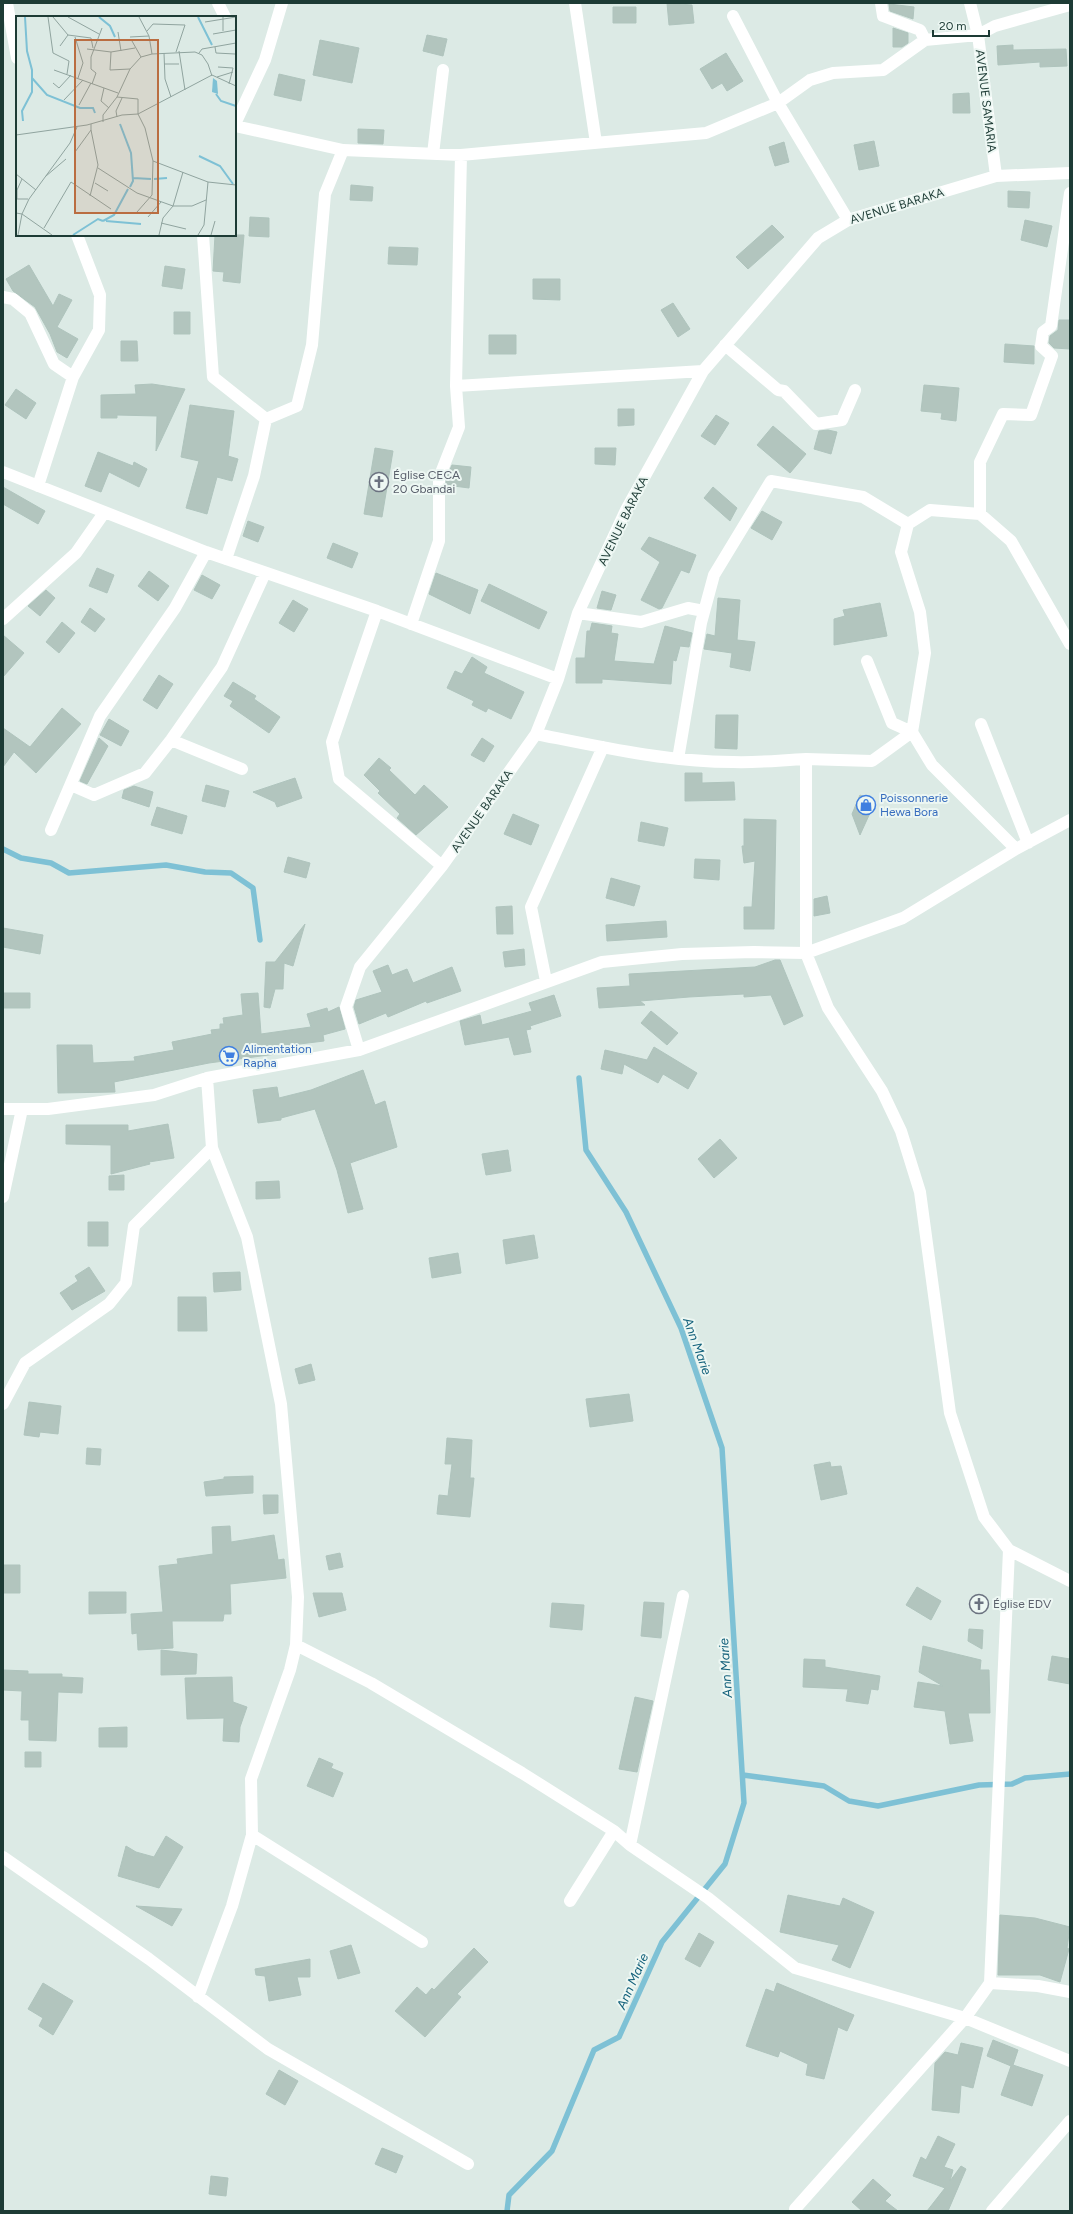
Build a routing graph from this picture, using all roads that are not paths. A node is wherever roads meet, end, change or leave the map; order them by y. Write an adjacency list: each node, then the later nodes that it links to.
1 (7, 3): 12 (street)
2 (218, 3): 8 (street)
3 (282, 3): 15 (street)
4 (574, 3): 17 (street)
5 (881, 3): 11 (street)
6 (970, 3): 10 (street, AVENUE SAMARIA)
7 (1070, 5): 10 (street)
8 (224, 16)
9 (733, 16): 14 (street)
10 (978, 35): 11 (street); 22 (street, AVENUE SAMARIA)
11 (925, 40): 14 (street)
12 (16, 52)
13 (443, 70): 19 (street)
14 (778, 103): 17 (street); 24 (street)
15 (236, 123)
16 (236, 125): 18 (street)
17 (596, 143): 20 (street)
18 (343, 150): 19 (street); 33 (street)
19 (432, 154): 20 (street)
20 (461, 155): 31 (street)
21 (1070, 172): 22 (street, AVENUE BARAKA)
22 (996, 176): 24 (street, AVENUE BARAKA)
23 (1070, 193): 37 (street)
24 (848, 220): 28 (street, AVENUE BARAKA)
25 (77, 236): 30 (street)
26 (204, 236): 33 (street)
27 (3, 297): 30 (street)
28 (725, 345): 29 (street, AVENUE BARAKA); 32 (street)
29 (703, 371): 31 (street); 44 (street, AVENUE BARAKA)
30 (73, 376): 35 (street)
31 (456, 386): 46 (street)
32 (855, 390)
33 (266, 419): 40 (street)
34 (3, 472): 35 (street)
35 (38, 486): 36 (street)
36 (104, 513): 39 (street); 45 (street)
37 (980, 514): 38 (street); 47 (street)
38 (908, 524): 43 (street); 51 (street)
39 (206, 552): 40 (street); 58 (street)
40 (226, 559): 41 (street)
41 (265, 573): 42 (street); 53 (street)
42 (377, 611): 46 (street); 63 (street)
43 (704, 611): 44 (street); 55 (street)
44 (578, 613): 49 (street, AVENUE BARAKA)
45 (3, 619)
46 (412, 624): 49 (street)
47 (1070, 644)
48 (867, 661): 51 (street)
49 (558, 679): 52 (street, AVENUE BARAKA)
50 (981, 724): 61 (street)
51 (912, 732): 56 (street); 62 (street)
52 (536, 734): 54 (street); 63 (street, AVENUE BARAKA)
53 (170, 740): 57 (street); 58 (street)
54 (603, 747): 55 (street); 65 (street)
55 (678, 759): 56 (street)
56 (806, 759): 64 (street)
57 (242, 769)
58 (71, 785): 60 (street)
59 (1070, 820): 61 (street)
60 (52, 830)
61 (1028, 843): 62 (street)
62 (1016, 849): 64 (street)
63 (442, 866): 66 (street, AVENUE BARAKA)
64 (806, 953): 65 (street); 73 (street)
65 (546, 982): 66 (street)
66 (359, 1050): 67 (street)
67 (207, 1078): 69 (street); 70 (street)
68 (3, 1109): 69 (street)
69 (22, 1109): 71 (street)
70 (212, 1148): 72 (street); 76 (street)
71 (3, 1197)
72 (3, 1404)
73 (1009, 1550): 74 (street); 83 (street)
74 (1070, 1581)
75 (683, 1596): 79 (street)
76 (296, 1645): 77 (street); 78 (street)
77 (614, 1830): 79 (street); 81 (street)
78 (252, 1835): 82 (street); 85 (street)
79 (630, 1845): 86 (street)
80 (3, 1858): 85 (street)
81 (570, 1901)
82 (422, 1942)
83 (990, 1982): 84 (street); 86 (street)
84 (1070, 1992)
85 (198, 1997): 89 (street)
86 (965, 2018): 87 (street); 90 (street)
87 (1070, 2061)
88 (1070, 2121): 91 (street)
89 (468, 2164)
90 (795, 2209)
91 (992, 2211)

